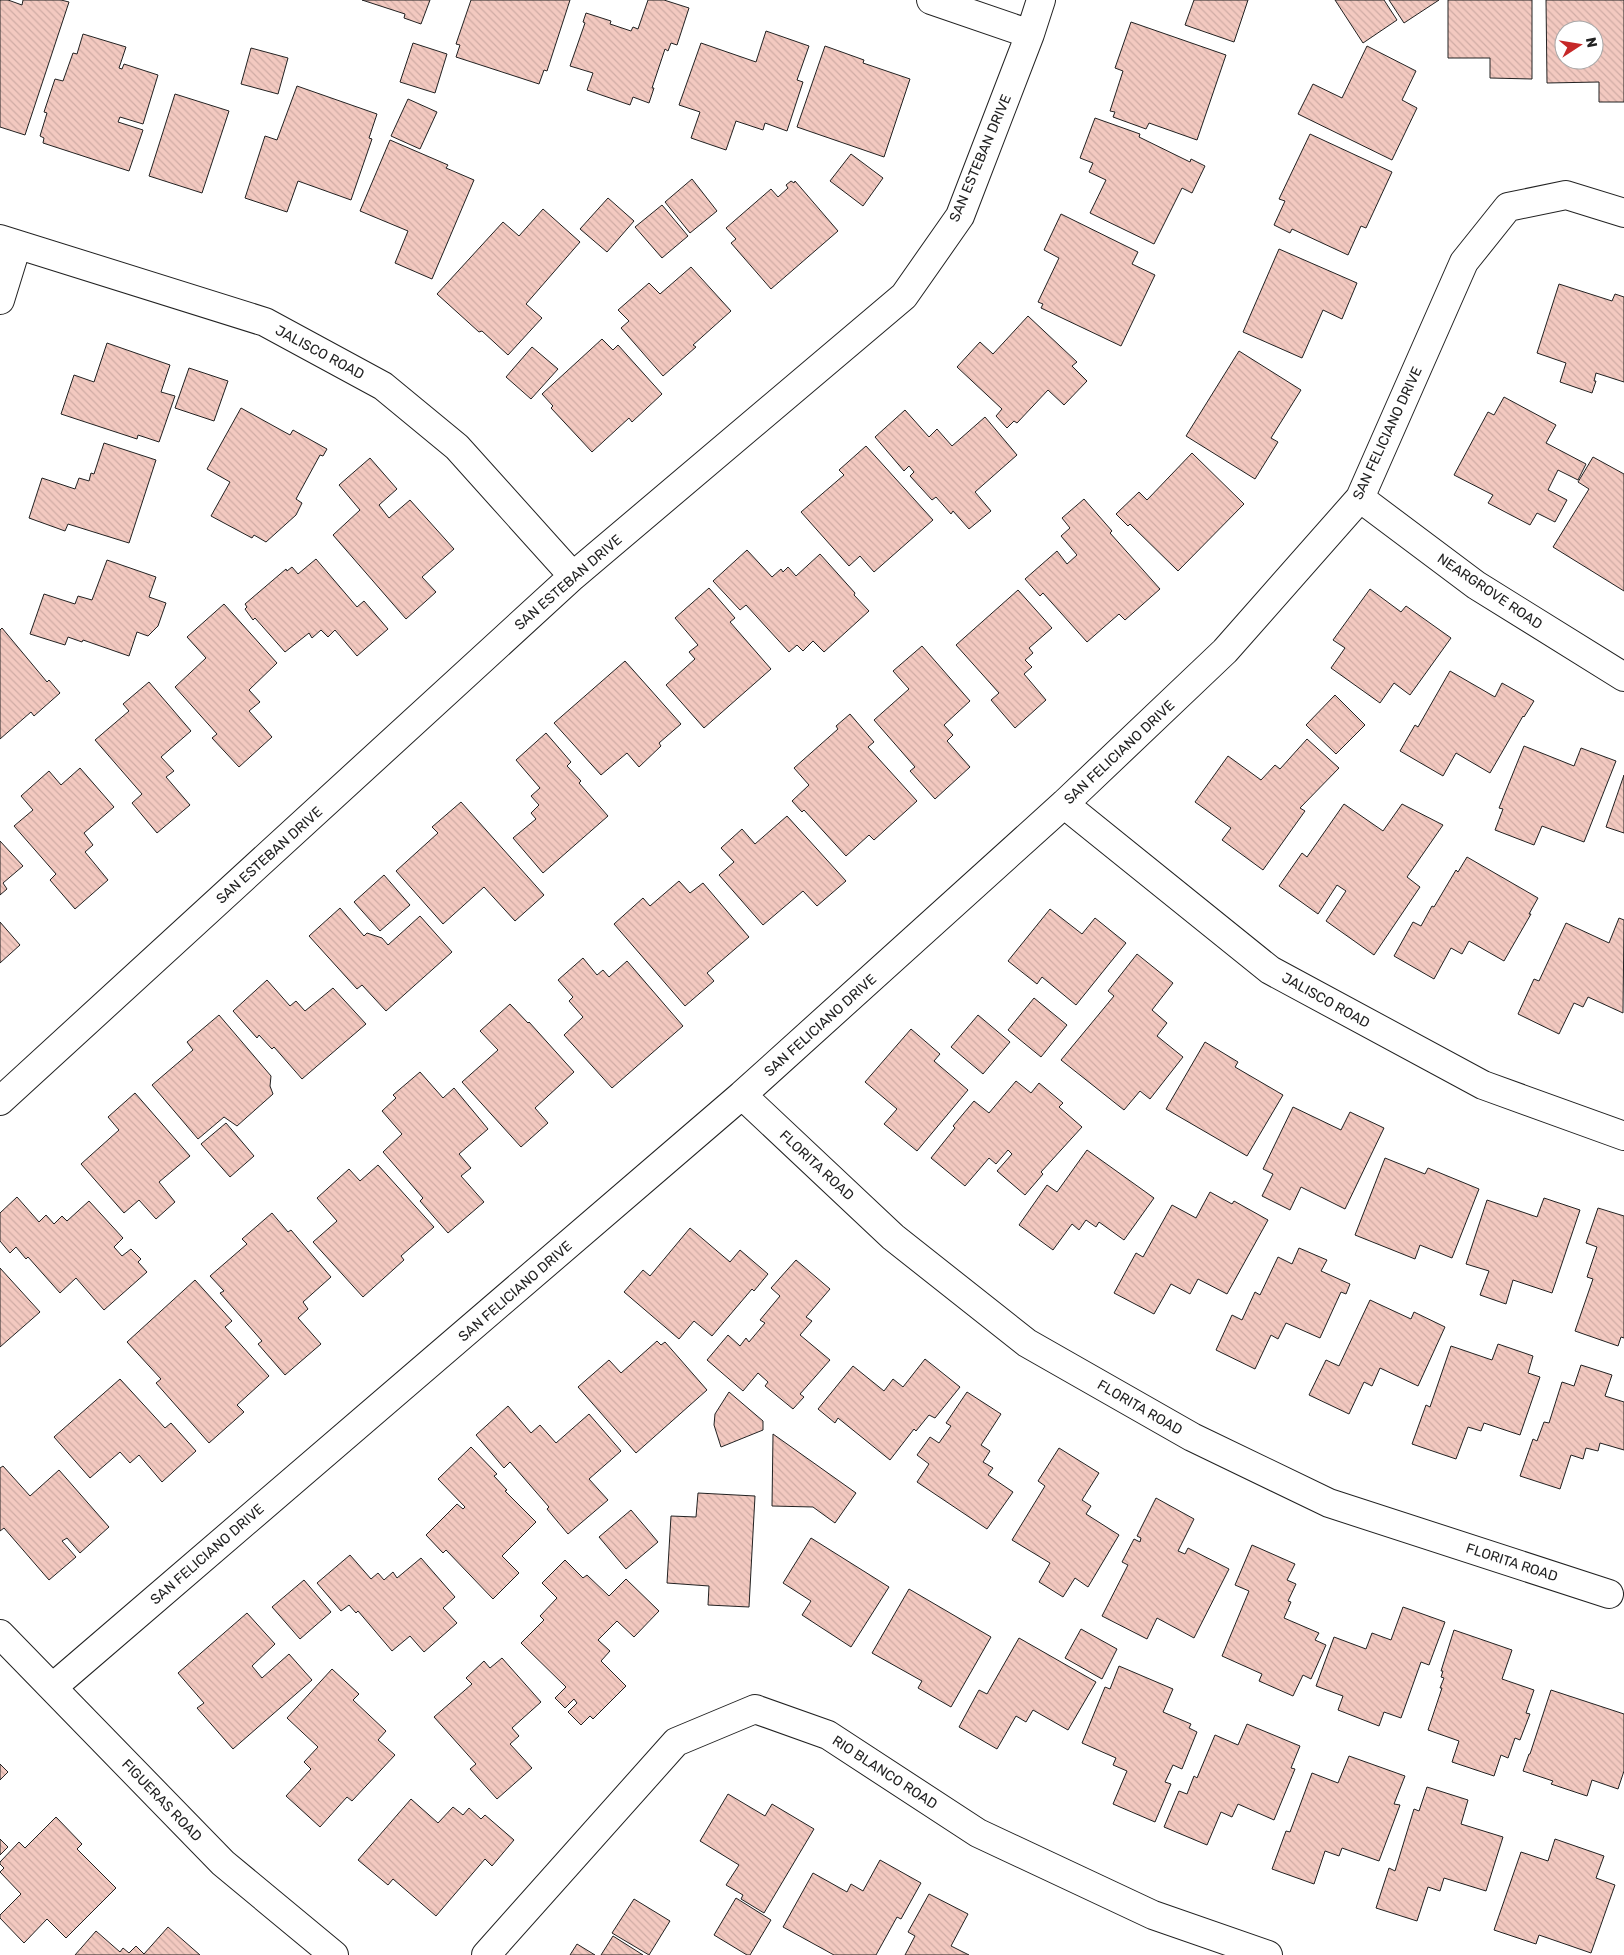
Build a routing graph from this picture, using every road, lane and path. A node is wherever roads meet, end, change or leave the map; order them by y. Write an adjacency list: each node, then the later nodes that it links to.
1 (931, 0): 3 (street)
2 (1041, 0): 3 (street, SAN ESTEBAN DRIVE)
3 (1030, 34): 8 (street, SAN ESTEBAN DRIVE)
4 (1624, 213): 7 (street, SAN FELICIANO DRIVE)
5 (9, 242): 6 (street); 8 (street, JALISCO ROAD)
6 (0, 300)
7 (1360, 498): 9 (street, NEARGROVE ROAD); 10 (street, SAN FELICIANO DRIVE)
8 (573, 576): 12 (street, SAN ESTEBAN DRIVE)
9 (1624, 677)
10 (1064, 804): 11 (street, SAN FELICIANO DRIVE); 13 (street, JALISCO ROAD)
11 (742, 1095): 14 (street, FLORITA ROAD); 16 (street, SAN FELICIANO DRIVE)
12 (0, 1101)
13 (1624, 1136)
14 (1610, 1594)
15 (0, 1634): 16 (street, FIGUERAS ROAD)
16 (53, 1686): 17 (street, FIGUERAS ROAD)
17 (334, 1955)
18 (486, 1955): 19 (street, RIO BLANCO ROAD)
19 (1268, 1955)

